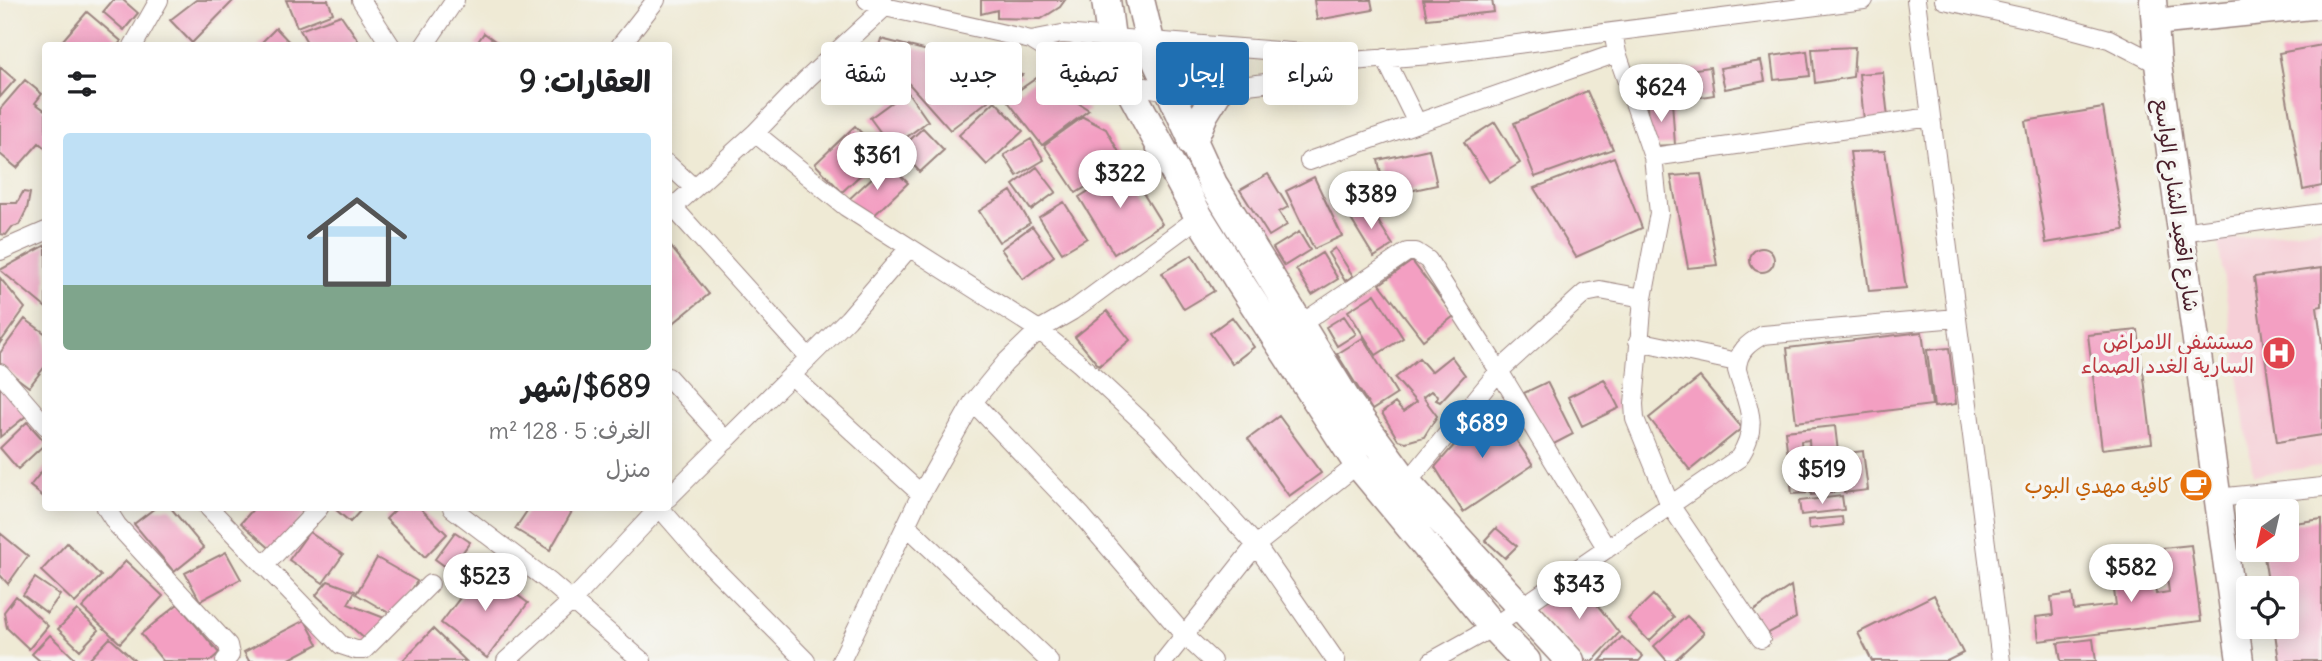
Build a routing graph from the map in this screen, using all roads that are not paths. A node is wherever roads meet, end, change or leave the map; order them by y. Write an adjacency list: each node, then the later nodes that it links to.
1 (159, 0): 17 (street)
2 (361, 0): 18 (street)
3 (455, 0): 19 (street)
4 (656, 0): 20 (street)
5 (867, 0): 11 (street)
6 (1107, 0): 15 (main road)
7 (1140, 0): 23 (main road)
8 (1864, 0): 14 (street)
9 (1916, 0): 33 (street)
10 (1944, 0): 29 (street)
11 (884, 4): 16 (street); 35 (street)
12 (2322, 5): 13 (street)
13 (2154, 11): 29 (street, شارع اقعيد الشارع الواسع)
14 (1613, 32): 25 (street); 26 (street)
15 (1111, 38): 16 (street); 21 (main road); 23 (street)
16 (1031, 40): 22 (street)
17 (140, 42)
18 (388, 42)
19 (427, 42)
20 (623, 42)
21 (1112, 42)
22 (1036, 43)
23 (1149, 43): 24 (street); 27 (main road)
24 (1263, 50)
25 (1618, 53): 34 (street); 37 (street)
26 (1385, 58): 28 (street); 34 (street)
27 (1156, 60)
28 (1358, 60)
29 (2158, 64): 45 (street, شارع اقعيد الشارع الواسع)
30 (1138, 105): 44 (main road)
31 (1175, 105): 36 (main road)
32 (1209, 105): 36 (main road)
33 (1931, 117): 37 (street); 50 (street)
34 (1417, 123): 38 (street)
35 (755, 133): 40 (street); 47 (street)
36 (1192, 143): 51 (main road)
37 (1653, 157): 49 (street)
38 (1309, 161)
39 (672, 168): 40 (street)
40 (694, 188): 41 (street)
41 (672, 208)
42 (672, 210): 54 (street)
43 (2322, 213): 45 (street)
44 (1199, 217): 52 (street); 63 (main road)
45 (2181, 232): 68 (street, شارع اقعيد الشارع الواسع)
46 (42, 233): 48 (street)
47 (909, 248): 52 (street); 54 (street)
48 (0, 251)
49 (1643, 298): 53 (street); 56 (street)
50 (1957, 318): 55 (street); 99 (street)
51 (1301, 324): 56 (street); 64 (main road)
52 (1040, 330): 60 (street); 77 (street)
53 (1638, 341): 55 (street); 69 (street)
54 (808, 358): 58 (street)
55 (1737, 362): 69 (street)
56 (1499, 371): 64 (street); 78 (street)
57 (0, 373): 61 (street)
58 (792, 375): 62 (street); 67 (street)
59 (672, 381): 62 (street)
60 (973, 402): 67 (street); 84 (street)
61 (42, 421)
62 (726, 441): 66 (street)
63 (1358, 464): 77 (street); 83 (main road)
64 (1408, 483): 82 (main road)
65 (2322, 487): 68 (street)
66 (672, 494)
67 (921, 495): 76 (street)
68 (2217, 498): 86 (street, شارع اقعيد الشارع الواسع)
69 (1670, 505): 78 (street); 85 (street)
70 (108, 511): 87 (street)
71 (212, 511): 79 (street)
72 (316, 511): 79 (street)
73 (457, 511): 81 (street)
74 (657, 511): 81 (street)
75 (663, 511): 90 (street)
76 (906, 524): 91 (street); 92 (street)
77 (1256, 545): 84 (street); 95 (street)
78 (1607, 550): 82 (street)
79 (264, 566): 80 (street)
80 (430, 584)
81 (572, 601): 88 (street); 89 (street)
82 (1521, 607): 83 (street); 98 (main road)
83 (1493, 627): 96 (street); 97 (main road)
84 (1184, 635): 93 (street); 94 (street)
85 (1761, 639)
86 (2239, 660)
87 (225, 661)
88 (506, 661)
89 (642, 661)
90 (806, 661)
91 (841, 661)
92 (1049, 661)
93 (1164, 661)
94 (1212, 661)
95 (1336, 661)
96 (1432, 661)
97 (1527, 661)
98 (1570, 661)
99 (2001, 661)

